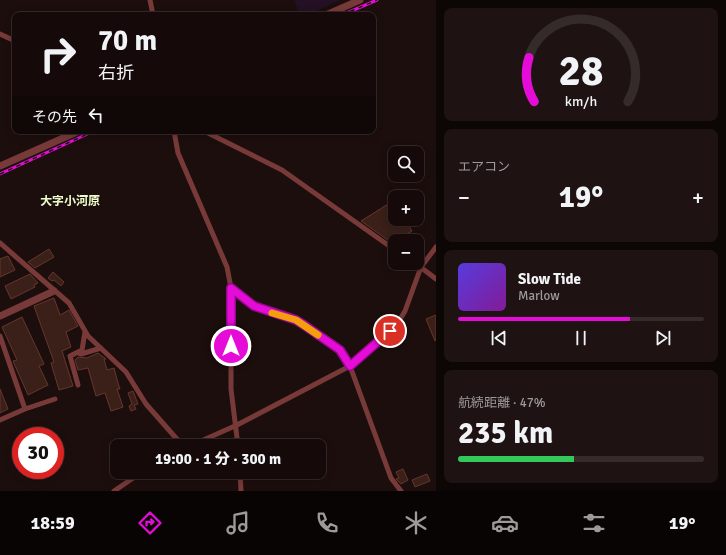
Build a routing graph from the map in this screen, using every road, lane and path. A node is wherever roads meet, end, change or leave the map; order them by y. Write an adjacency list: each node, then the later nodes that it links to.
1 (150, 0): 3 (street)
2 (360, 0): 4 (street)
3 (152, 12)
4 (333, 12)
5 (0, 34): 6 (street)
6 (12, 39)
7 (72, 134): 10 (street)
8 (175, 134): 18 (street)
9 (210, 134): 12 (street)
10 (0, 166)
11 (0, 242): 19 (street)
12 (388, 245)
13 (436, 247): 14 (street)
14 (424, 263)
15 (424, 269): 17 (street)
16 (420, 270): 25 (street)
17 (436, 279)
18 (231, 288): 25 (street); 30 (street)
19 (54, 291): 20 (street); 21 (street)
20 (0, 316)
21 (85, 332): 23 (street); 24 (street)
22 (0, 336): 28 (street)
23 (101, 348): 24 (street); 31 (street)
24 (78, 353): 26 (street)
25 (350, 366): 30 (street); 38 (street)
26 (78, 385)
27 (55, 399): 28 (street)
28 (25, 409): 29 (street)
29 (0, 420)
30 (237, 425): 32 (street); 33 (street)
31 (177, 439)
32 (206, 439)
33 (238, 439)
34 (132, 479): 36 (street)
35 (240, 479): 37 (street)
36 (114, 491)
37 (241, 491)
38 (401, 491)

